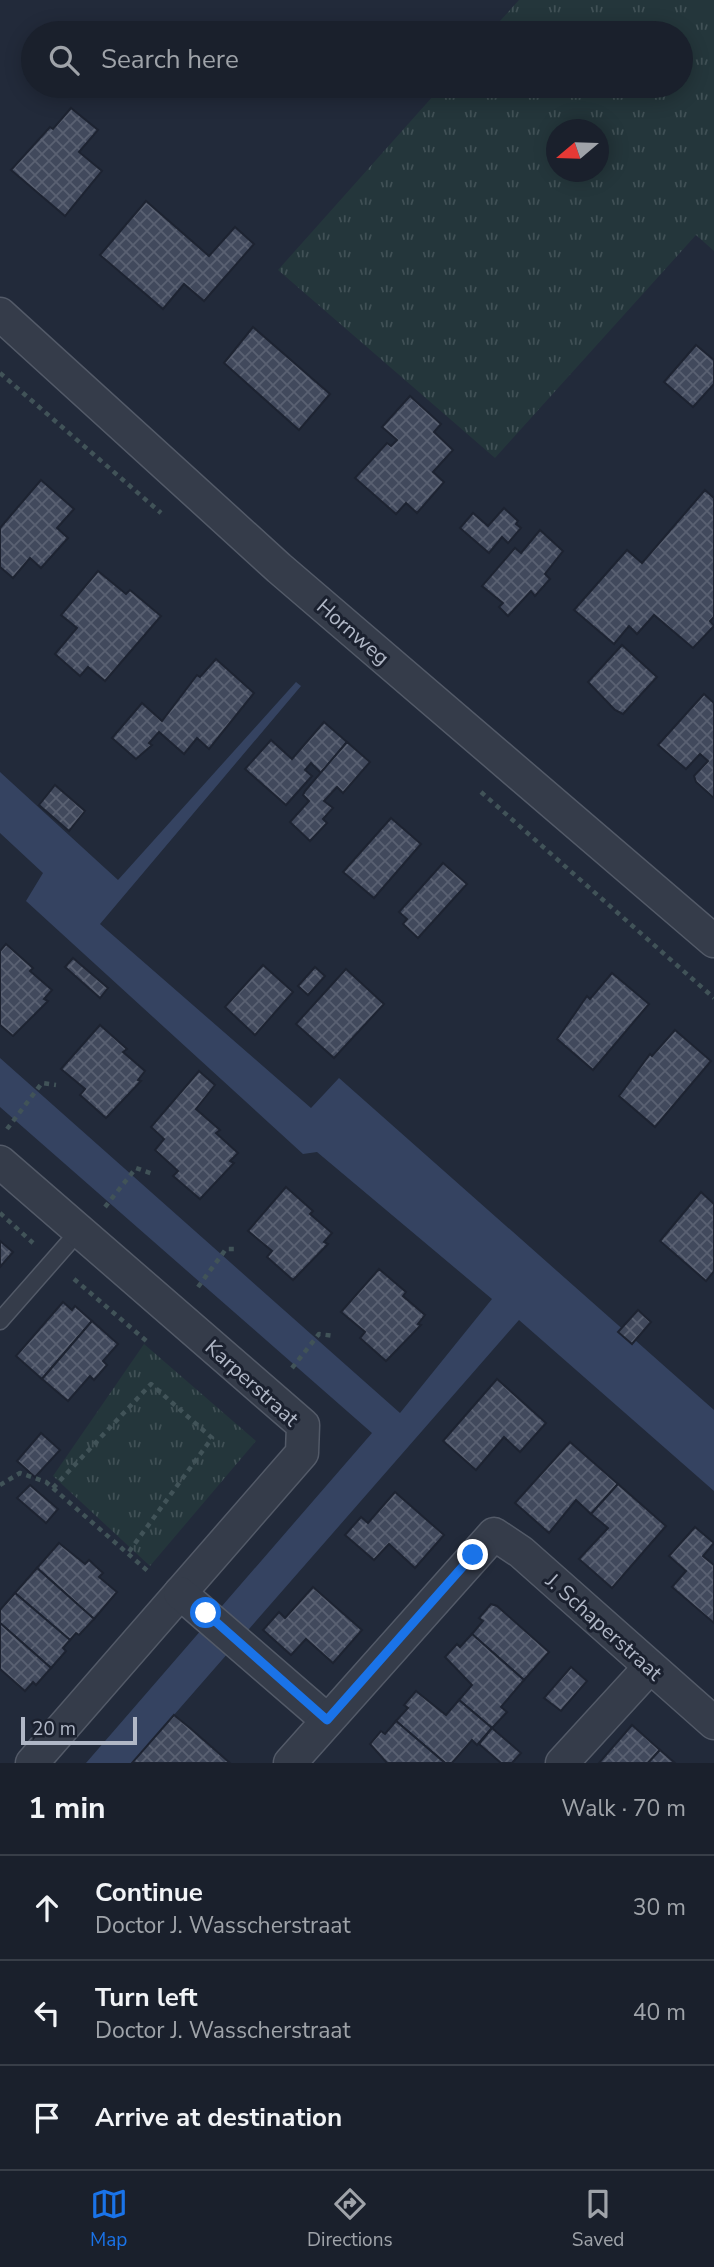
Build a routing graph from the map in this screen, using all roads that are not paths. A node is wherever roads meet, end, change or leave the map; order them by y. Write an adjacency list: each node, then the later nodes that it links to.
1 (0, 314): 2 (street, Hornweg)
2 (714, 942)
3 (0, 1162): 4 (street, Karperstraat)
4 (90, 1221): 5 (lane); 6 (street, Karperstraat)
5 (0, 1321)
6 (180, 1593): 8 (street); 10 (street, Karperstraat)
7 (649, 1668): 8 (street, J. Schaperstraat); 9 (street, J. Schaperstraat); 12 (street)
8 (327, 1720): 11 (street)
9 (714, 1723)
10 (32, 1763)
11 (290, 1763)
12 (562, 1763)

